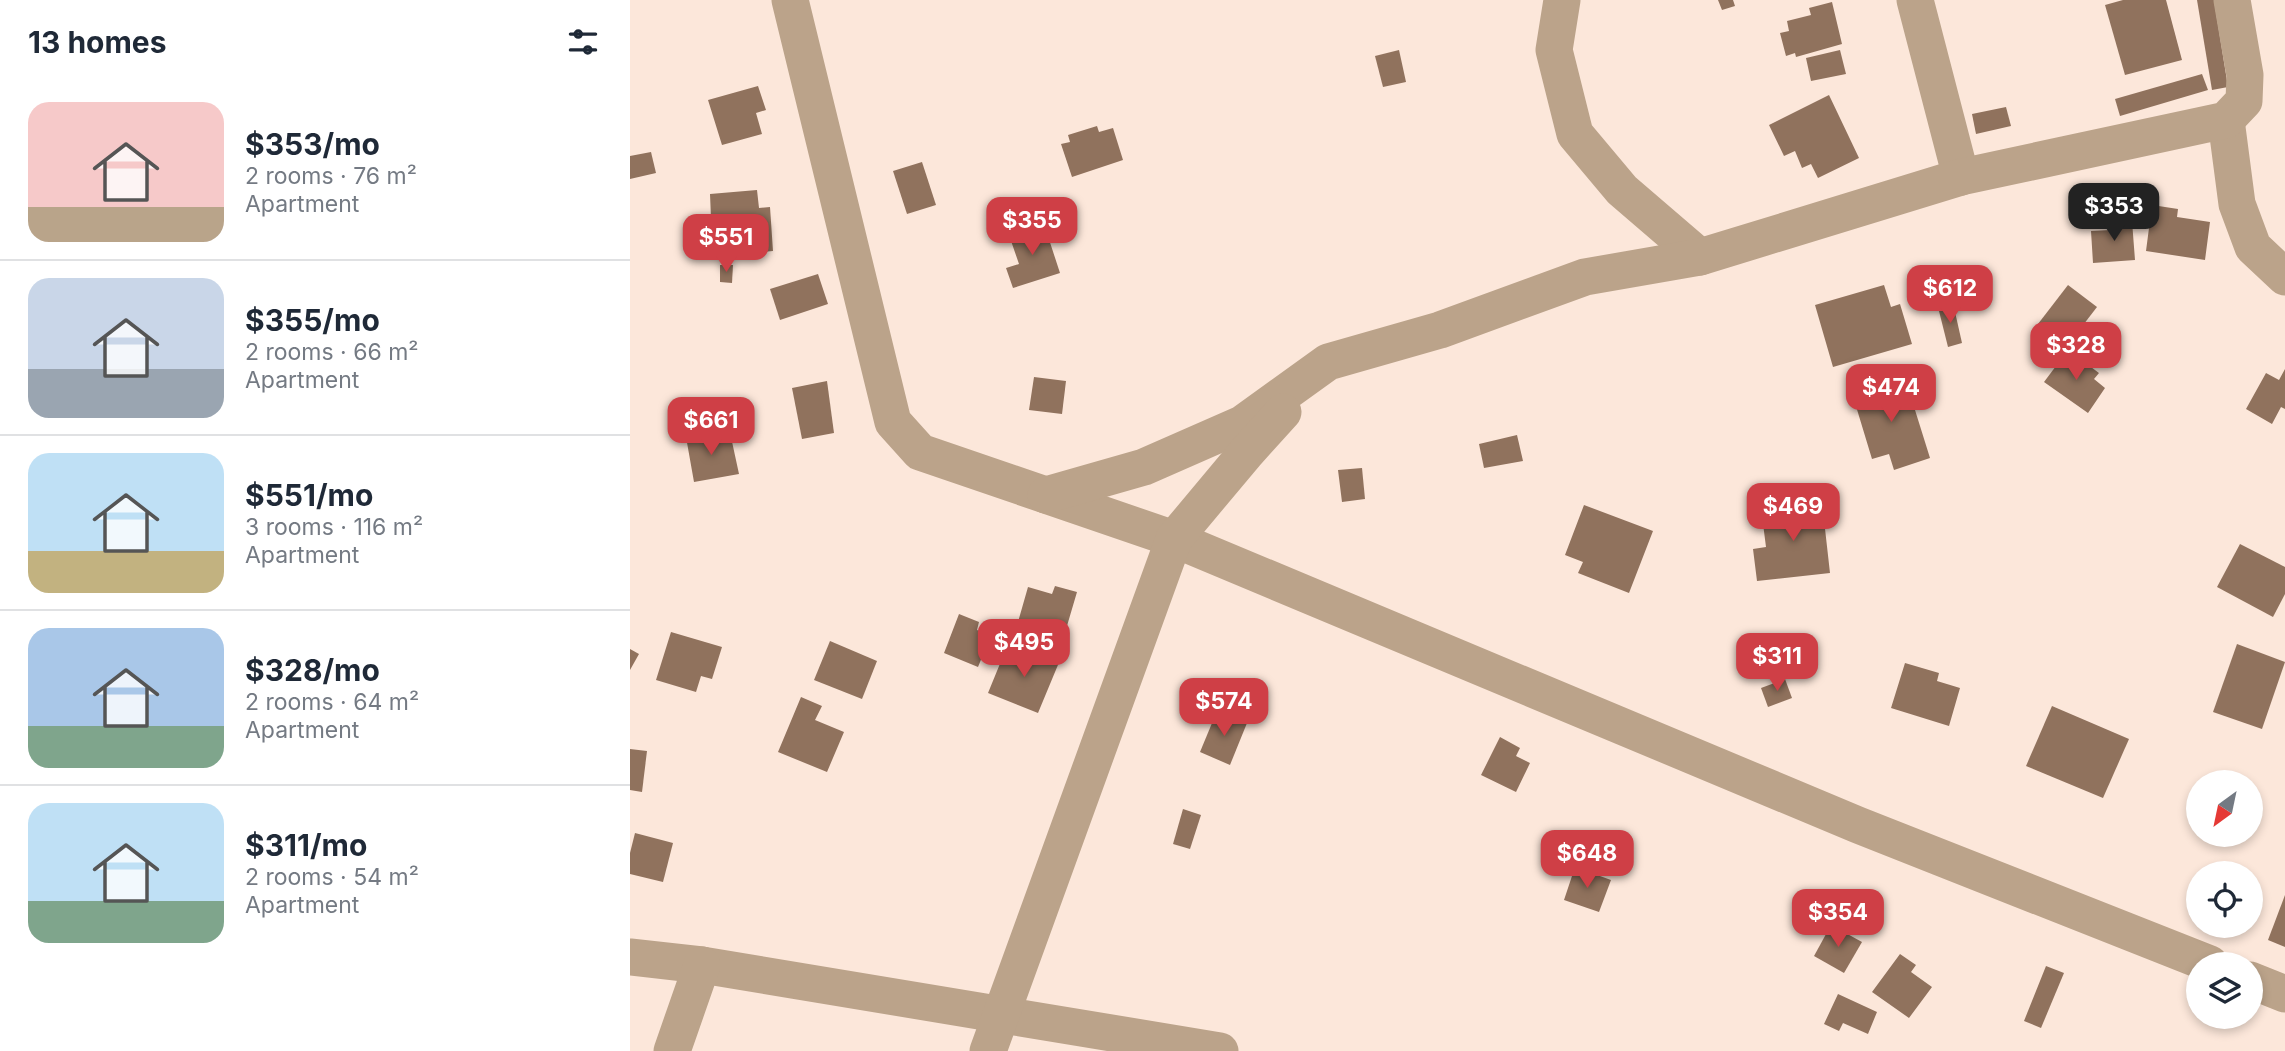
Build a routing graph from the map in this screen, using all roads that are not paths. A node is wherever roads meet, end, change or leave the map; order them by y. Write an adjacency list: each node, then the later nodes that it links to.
1 (776, 0): 5 (street)
2 (1562, 0): 8 (street)
3 (1914, 0): 7 (street)
4 (2232, 0): 6 (street)
5 (793, 15): 11 (street)
6 (2226, 120): 7 (street); 9 (street)
7 (1961, 177): 8 (street)
8 (1700, 257): 10 (street)
9 (2285, 277)
10 (1328, 362): 11 (street); 12 (street)
11 (1046, 495): 12 (street)
12 (1174, 539): 13 (street); 18 (street)
13 (2186, 955)
14 (630, 957): 15 (street)
15 (702, 965): 18 (street); 19 (street)
16 (2263, 985): 17 (street)
17 (2285, 994)
18 (1003, 1017): 20 (street); 21 (street)
19 (672, 1051)
20 (988, 1051)
21 (1220, 1051)

